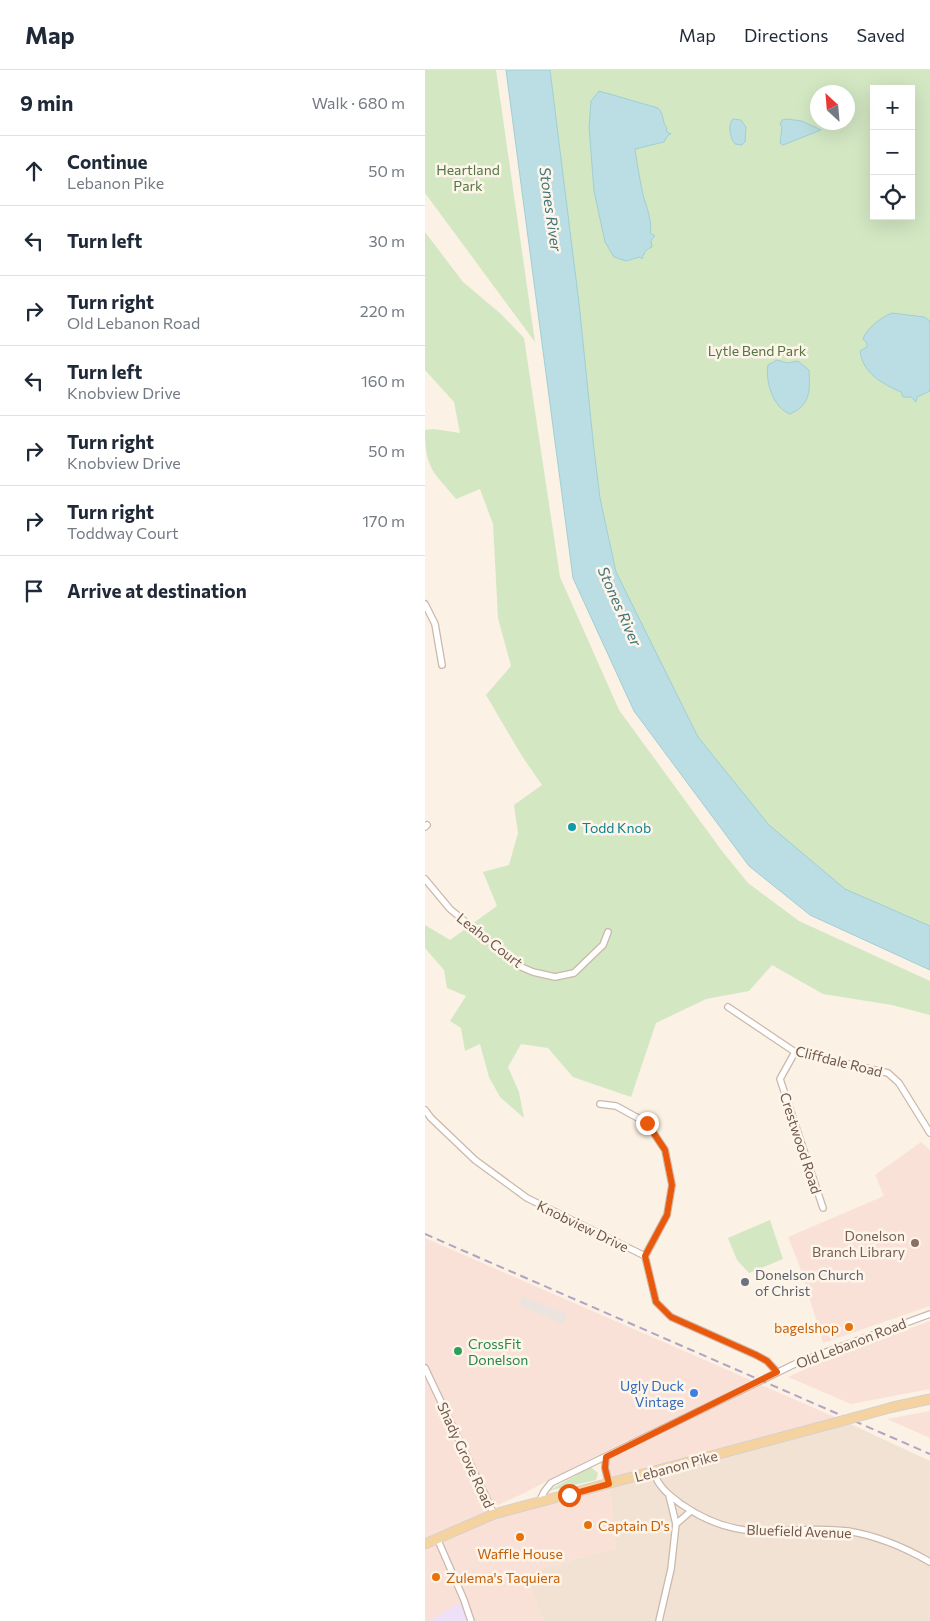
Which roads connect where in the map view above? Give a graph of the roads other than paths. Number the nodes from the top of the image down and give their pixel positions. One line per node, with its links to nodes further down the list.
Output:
1 (425, 604): 2 (street)
2 (442, 666)
3 (425, 879): 4 (street, Leaho Court)
4 (608, 932)
5 (728, 1007): 6 (street, Cliffdale Road)
6 (795, 1052): 11 (street, Cliffdale Road); 12 (street, Crestwood Road)
7 (600, 1104): 13 (street)
8 (425, 1110): 9 (street, Knobview Drive)
9 (431, 1118): 10 (street); 13 (street, Knobview Drive)
10 (425, 1123)
11 (930, 1133)
12 (823, 1208)
13 (645, 1256): 16 (street, Knobview Drive)
14 (930, 1314): 16 (street, Old Lebanon Road)
15 (425, 1368): 24 (street, Shady Grove Road)
16 (777, 1372): 18 (street, Old Lebanon Road)
17 (930, 1399): 19 (main road, Lebanon Pike, bridge)
18 (606, 1457): 20 (street); 22 (street, Old Lebanon Road)
19 (655, 1472): 20 (main road, Lebanon Pike); 21 (street, Bluefield Avenue)
20 (609, 1484): 22 (main road, Lebanon Pike)
21 (669, 1495): 23 (street, Bluefield Avenue); 25 (street)
22 (539, 1503): 24 (main road, Lebanon Pike)
23 (691, 1511): 25 (street); 28 (street, Bluefield Avenue)
24 (494, 1514): 26 (main road, Lebanon Pike)
25 (676, 1524): 30 (street)
26 (437, 1538): 27 (main road, Lebanon Pike); 29 (street)
27 (425, 1544)
28 (930, 1562)
29 (471, 1621)
30 (659, 1621)

